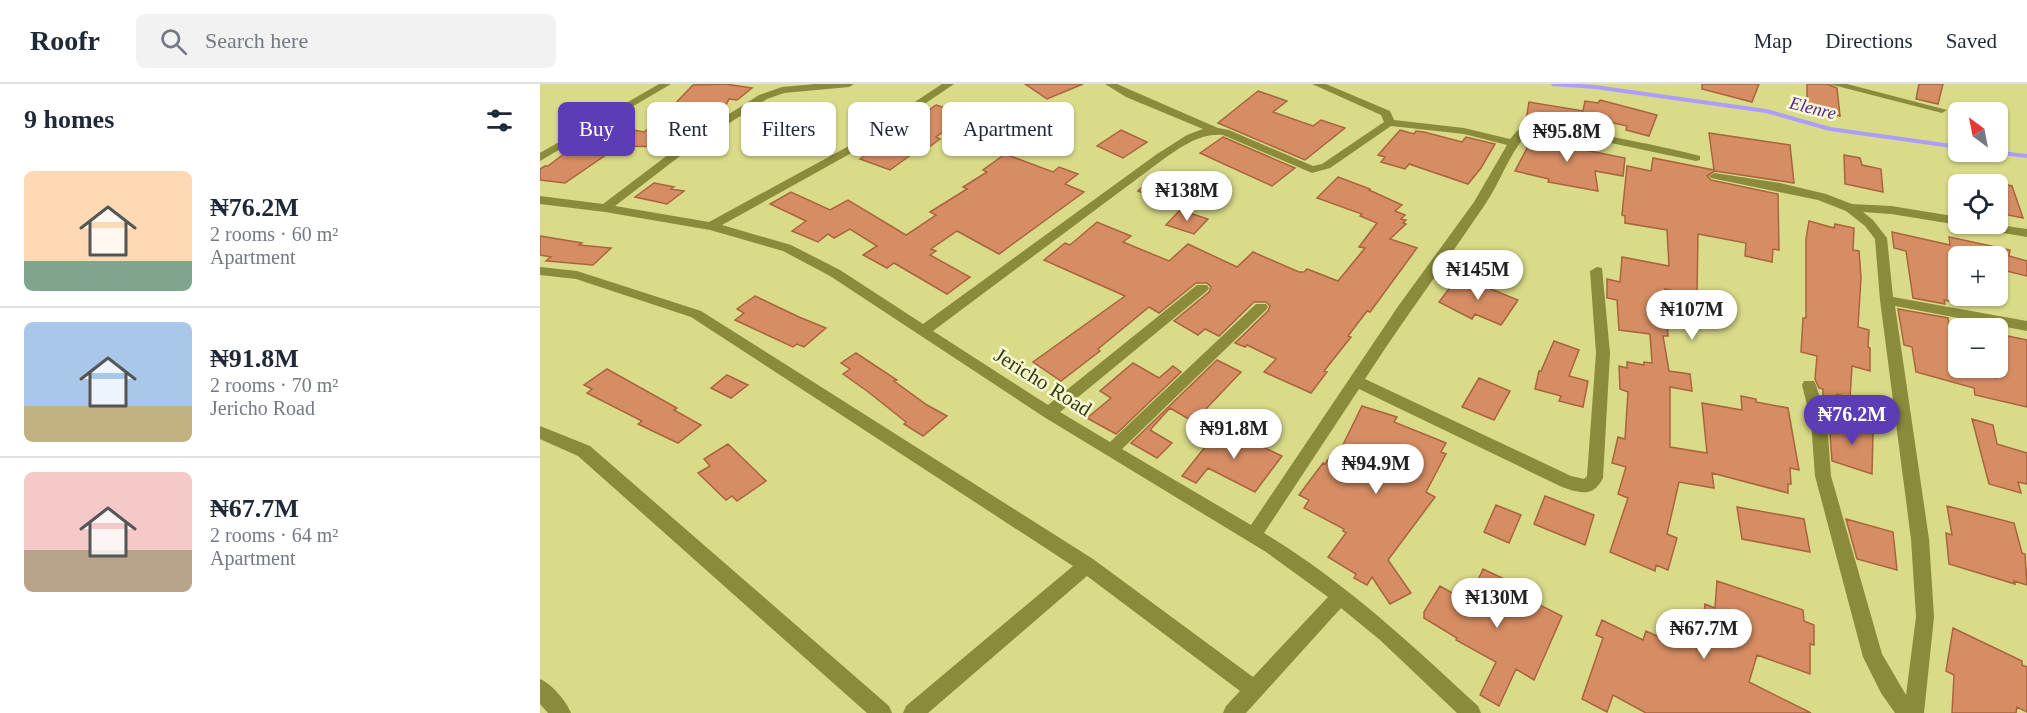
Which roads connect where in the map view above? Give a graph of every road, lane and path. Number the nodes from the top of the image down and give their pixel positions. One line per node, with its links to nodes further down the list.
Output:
1 (666, 84): 11 (street)
2 (849, 84): 15 (street)
3 (949, 84): 18 (street)
4 (1110, 84): 9 (street)
5 (1317, 84): 8 (street)
6 (1834, 84): 7 (street)
7 (1942, 110)
8 (1390, 123): 9 (street); 10 (street)
9 (1215, 130): 27 (street)
10 (1512, 143): 12 (street); 28 (street)
11 (540, 158)
12 (1696, 158)
13 (1715, 176): 16 (street)
14 (540, 200): 15 (street, Jericho Road)
15 (605, 208): 18 (street, Jericho Road)
16 (1850, 208): 17 (street); 24 (street)
17 (1948, 219)
18 (711, 226): 27 (street, Jericho Road)
19 (2008, 230): 20 (street)
20 (2027, 233)
21 (540, 271): 34 (street)
22 (1597, 271): 28 (street)
23 (1202, 288): 30 (street)
24 (1887, 300): 26 (street); 44 (street)
25 (1261, 307): 32 (street)
26 (2027, 326)
27 (923, 331): 30 (street, Jericho Road)
28 (1356, 381): 33 (street)
29 (1809, 385): 43 (street)
30 (1049, 413): 32 (street, Jericho Road)
31 (540, 432): 39 (street)
32 (1112, 449): 33 (street, Jericho Road)
33 (1254, 535): 35 (street, Jericho Road)
34 (1087, 565): 37 (street); 40 (street)
35 (1340, 597): 37 (street); 42 (street, Jericho Road)
36 (540, 688): 38 (street)
37 (1254, 690): 41 (street)
38 (561, 713)
39 (882, 713)
40 (913, 713)
41 (1233, 713)
42 (1471, 713)
43 (1907, 713)
44 (1914, 713)

